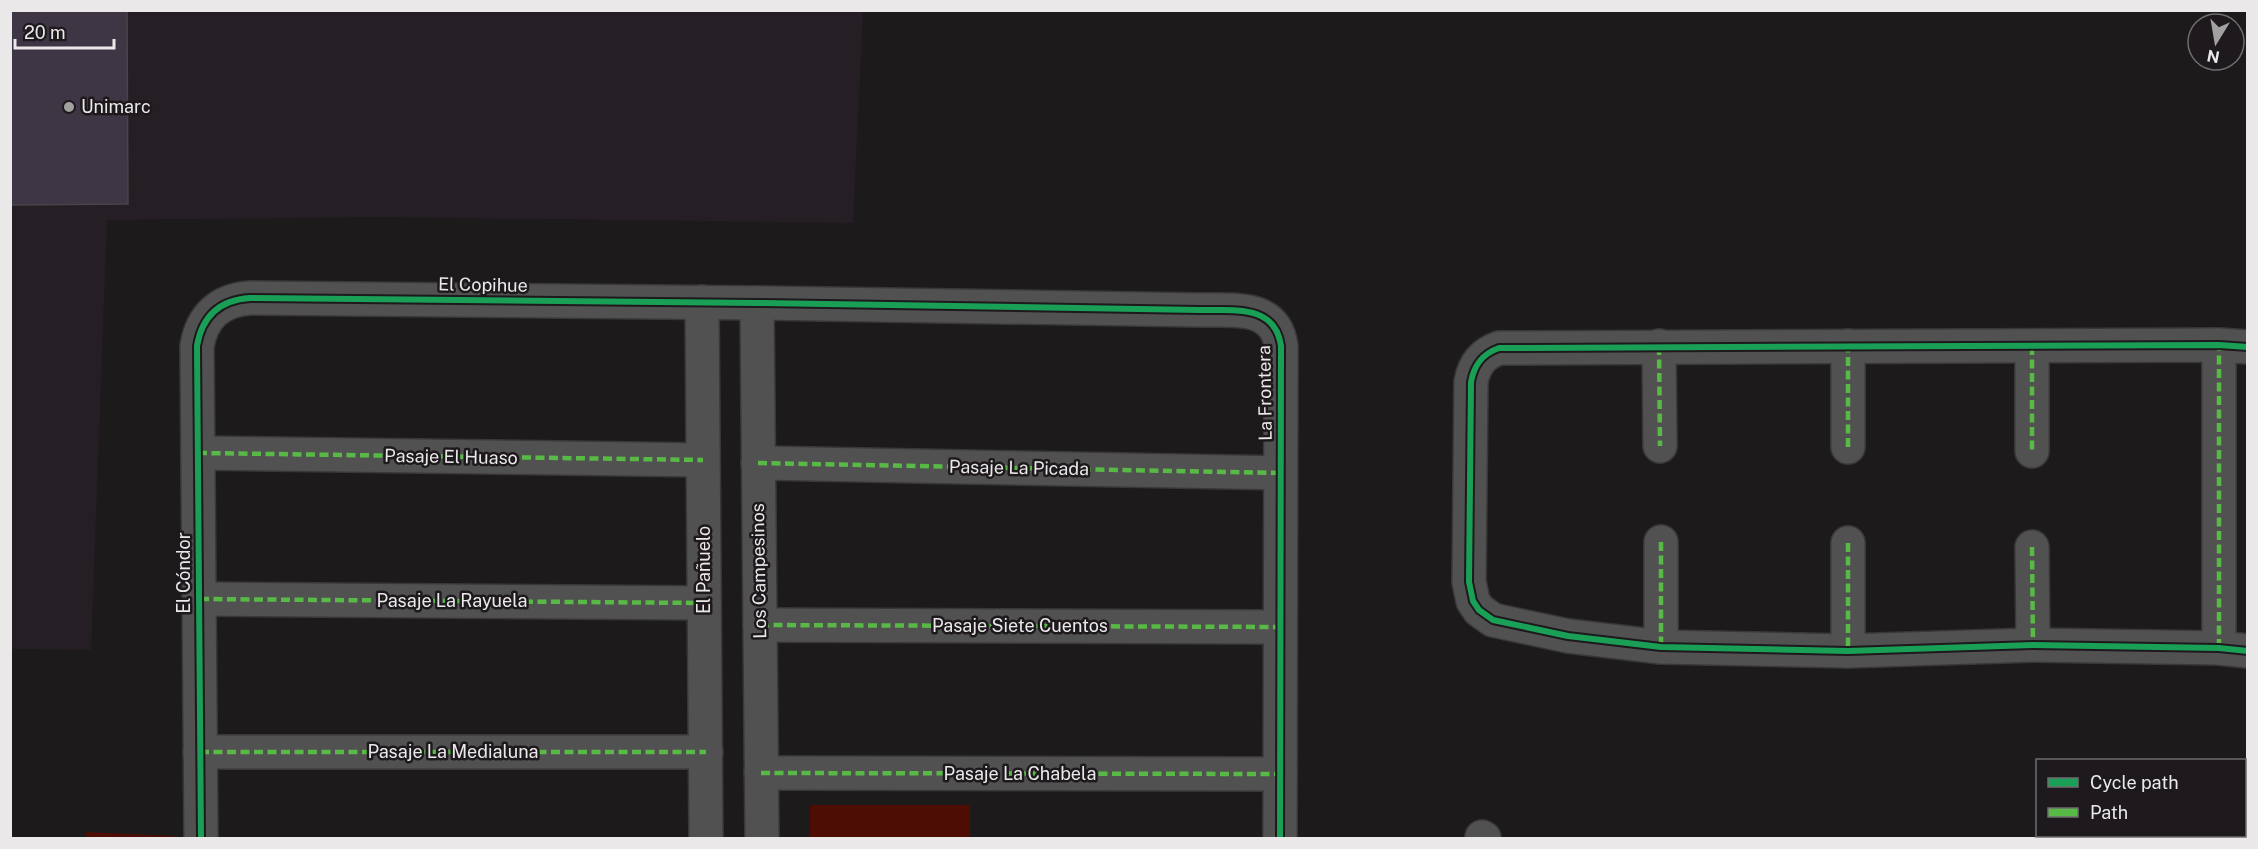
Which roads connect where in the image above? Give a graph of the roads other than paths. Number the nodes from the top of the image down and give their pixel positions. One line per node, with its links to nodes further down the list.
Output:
1 (702, 302): 2 (street, El Copihue); 3 (street, El Copihue); 12 (street, El Pañuelo)
2 (757, 303): 13 (street, Los Campesinos); 14 (street, La Frontera)
3 (213, 311): 11 (street, El Cóndor)
4 (1659, 346): 5 (street); 8 (street); 23 (street)
5 (1848, 346): 6 (street); 9 (street)
6 (2032, 346): 7 (street); 10 (street)
7 (2233, 346): 24 (street)
8 (1660, 446)
9 (1848, 447)
10 (2032, 451)
11 (198, 453): 12 (street, Pasaje El Huaso); 18 (street, El Cóndor)
12 (703, 460): 19 (street, El Pañuelo)
13 (758, 462): 14 (street, Pasaje La Picada); 20 (street, Los Campesinos)
14 (1280, 473): 21 (street, La Frontera)
15 (1661, 542): 23 (street)
16 (1848, 543): 25 (street)
17 (2032, 547): 22 (street)
18 (200, 599): 19 (street, Pasaje La Rayuela); 26 (street, El Cóndor)
19 (704, 603): 27 (street, El Pañuelo)
20 (760, 625): 21 (street, Pasaje Siete Cuentos); 28 (street, Los Campesinos)
21 (1280, 627): 29 (street, La Frontera)
22 (2032, 645): 24 (street); 25 (street)
23 (1661, 647): 25 (street)
24 (2233, 649)
25 (1848, 651)
26 (200, 752): 27 (street, Pasaje La Medialuna); 30 (street, El Cóndor)
27 (706, 752): 31 (street, El Pañuelo)
28 (761, 773): 29 (street, Pasaje La Chabela); 32 (street, Los Campesinos)
29 (1280, 774): 33 (street, La Frontera)
30 (201, 838)
31 (706, 838)
32 (762, 838)
33 (1280, 838)

